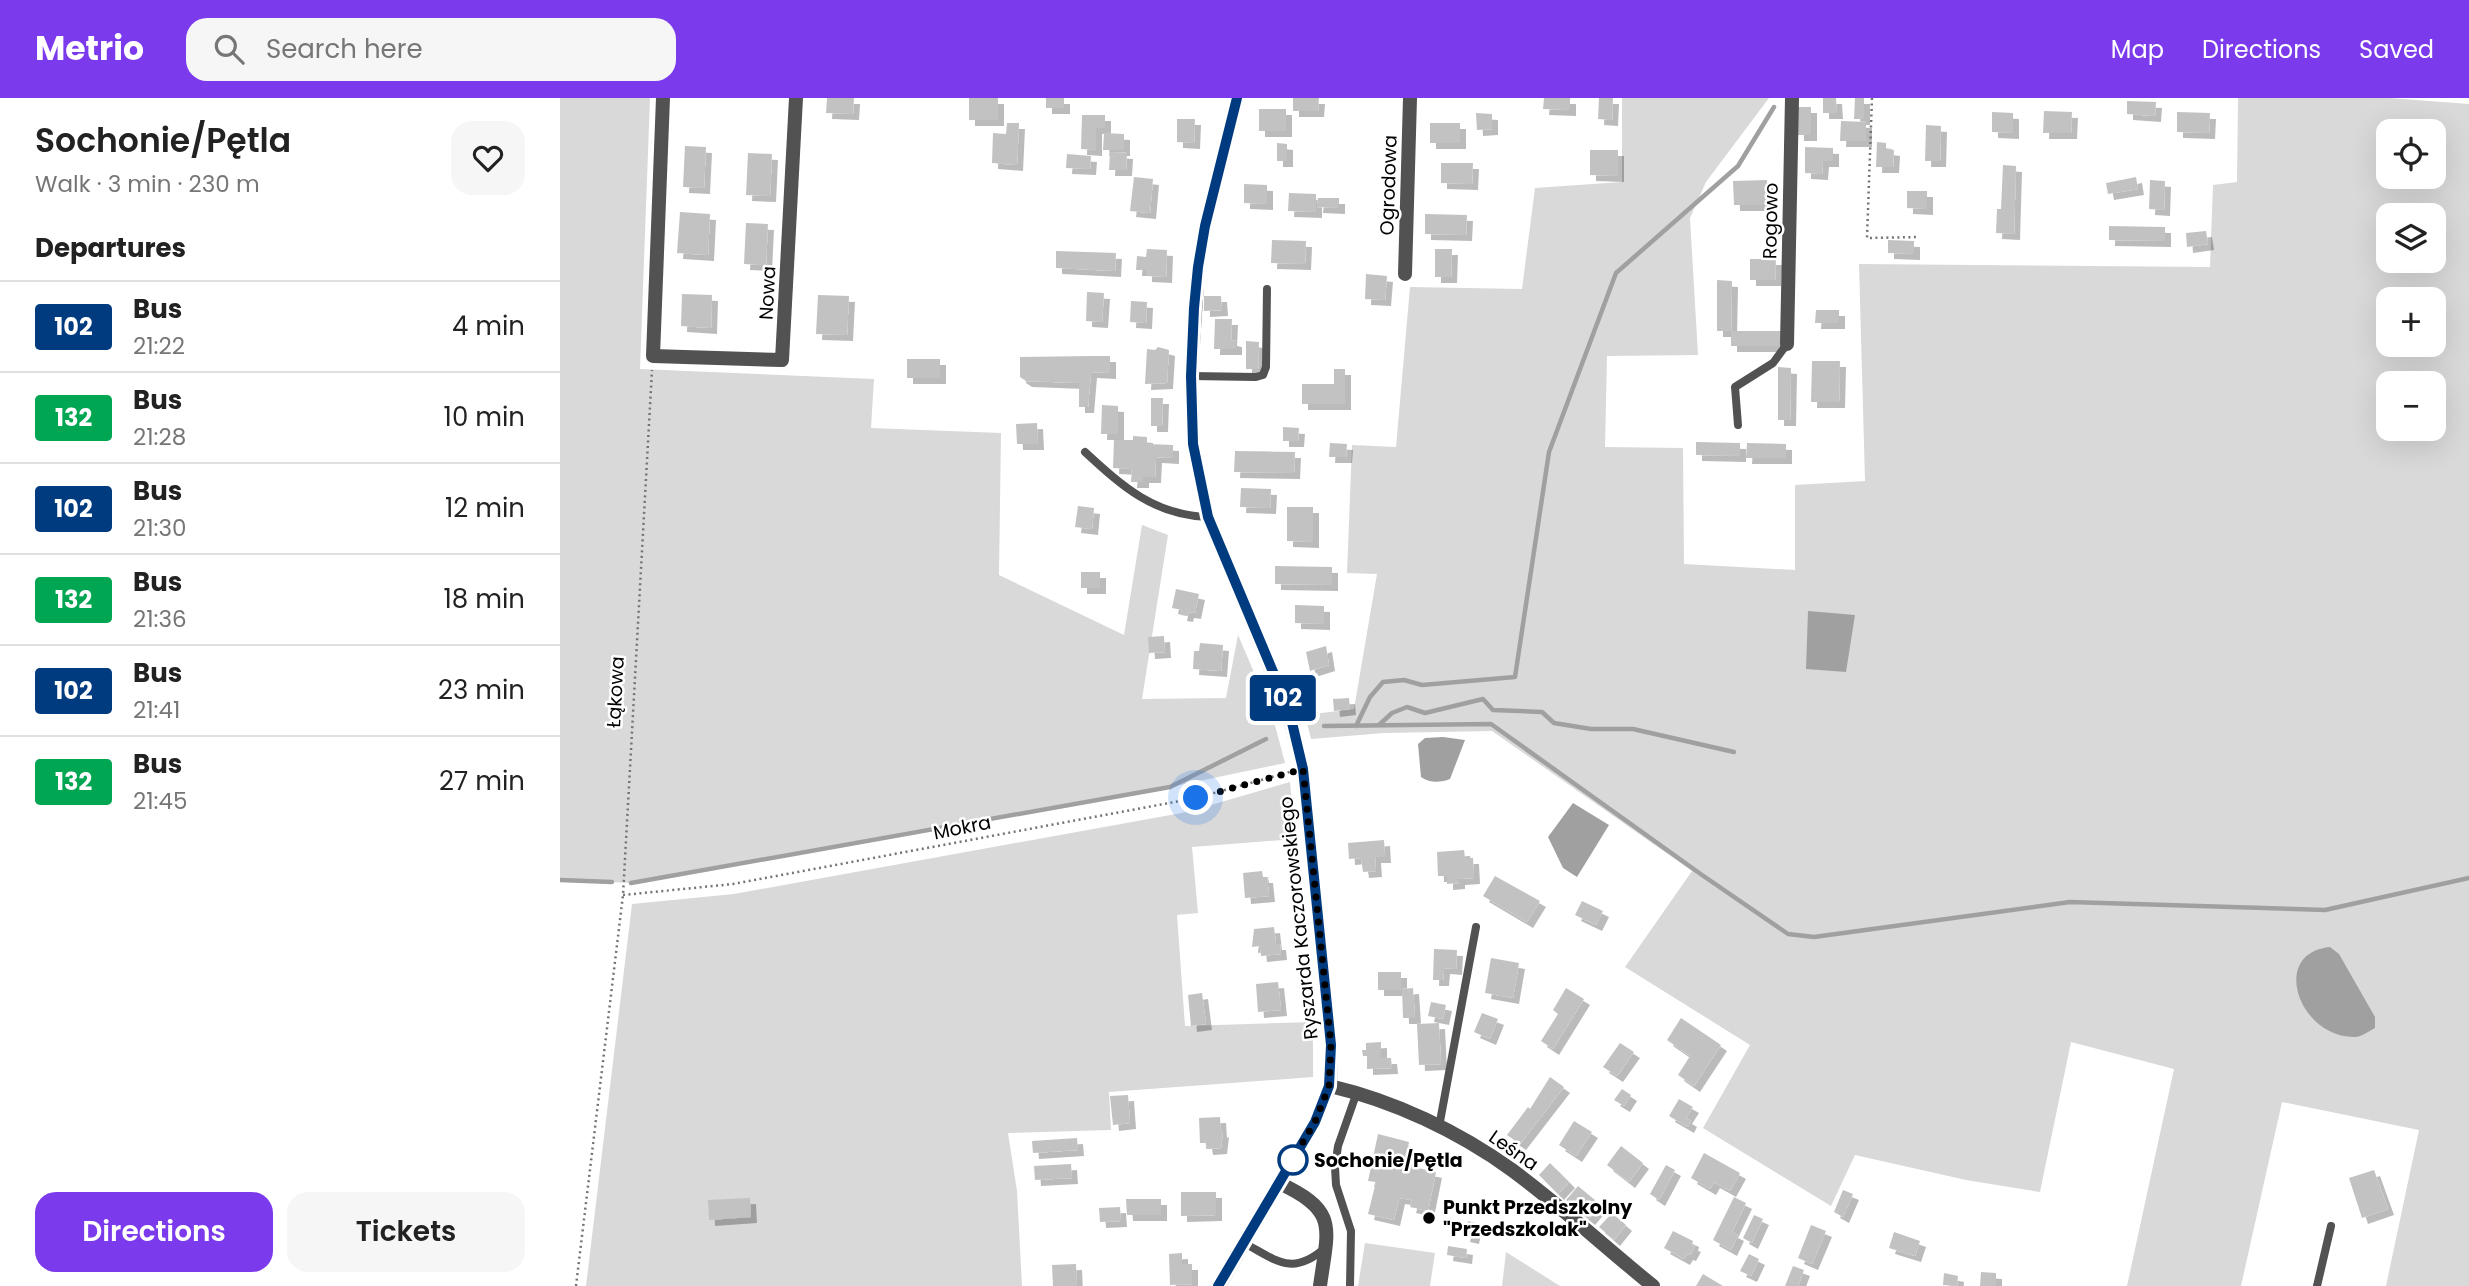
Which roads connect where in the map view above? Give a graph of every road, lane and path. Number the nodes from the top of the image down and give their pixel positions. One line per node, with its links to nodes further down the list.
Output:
1 (663, 98): 11 (street)
2 (796, 98): 11 (street, Nowa)
3 (1237, 98): 12 (street, Ryszarda Kaczorowskiego)
4 (1410, 98): 8 (street, Ogrodowa)
5 (1792, 98): 10 (street, Rogowo)
6 (1872, 98): 7 (path)
7 (1919, 237)
8 (1405, 274)
9 (1267, 289): 12 (lane)
10 (1787, 344): 13 (lane)
11 (653, 356): 17 (path, Łąkowa)
12 (1191, 376): 15 (street, Ryszarda Kaczorowskiego)
13 (1738, 425)
14 (1085, 452): 15 (lane)
15 (1208, 517): 16 (street, Ryszarda Kaczorowskiego)
16 (1303, 769): 17 (path, Mokra); 19 (street, Ryszarda Kaczorowskiego)
17 (623, 895): 26 (path, Łąkowa)
18 (1476, 927): 21 (lane)
19 (1329, 1086): 20 (street, Leśna); 22 (street, Ryszarda Kaczorowskiego)
20 (1357, 1092): 21 (street, Leśna); 29 (lane)
21 (1439, 1126): 30 (street, Leśna)
22 (1279, 1182): 24 (street); 25 (street)
23 (2331, 1226): 31 (lane)
24 (1244, 1243): 25 (lane); 27 (street)
25 (1326, 1247): 28 (street)
26 (576, 1286)
27 (1219, 1286)
28 (1321, 1286)
29 (1350, 1286)
30 (1653, 1286)
31 (2317, 1286)

